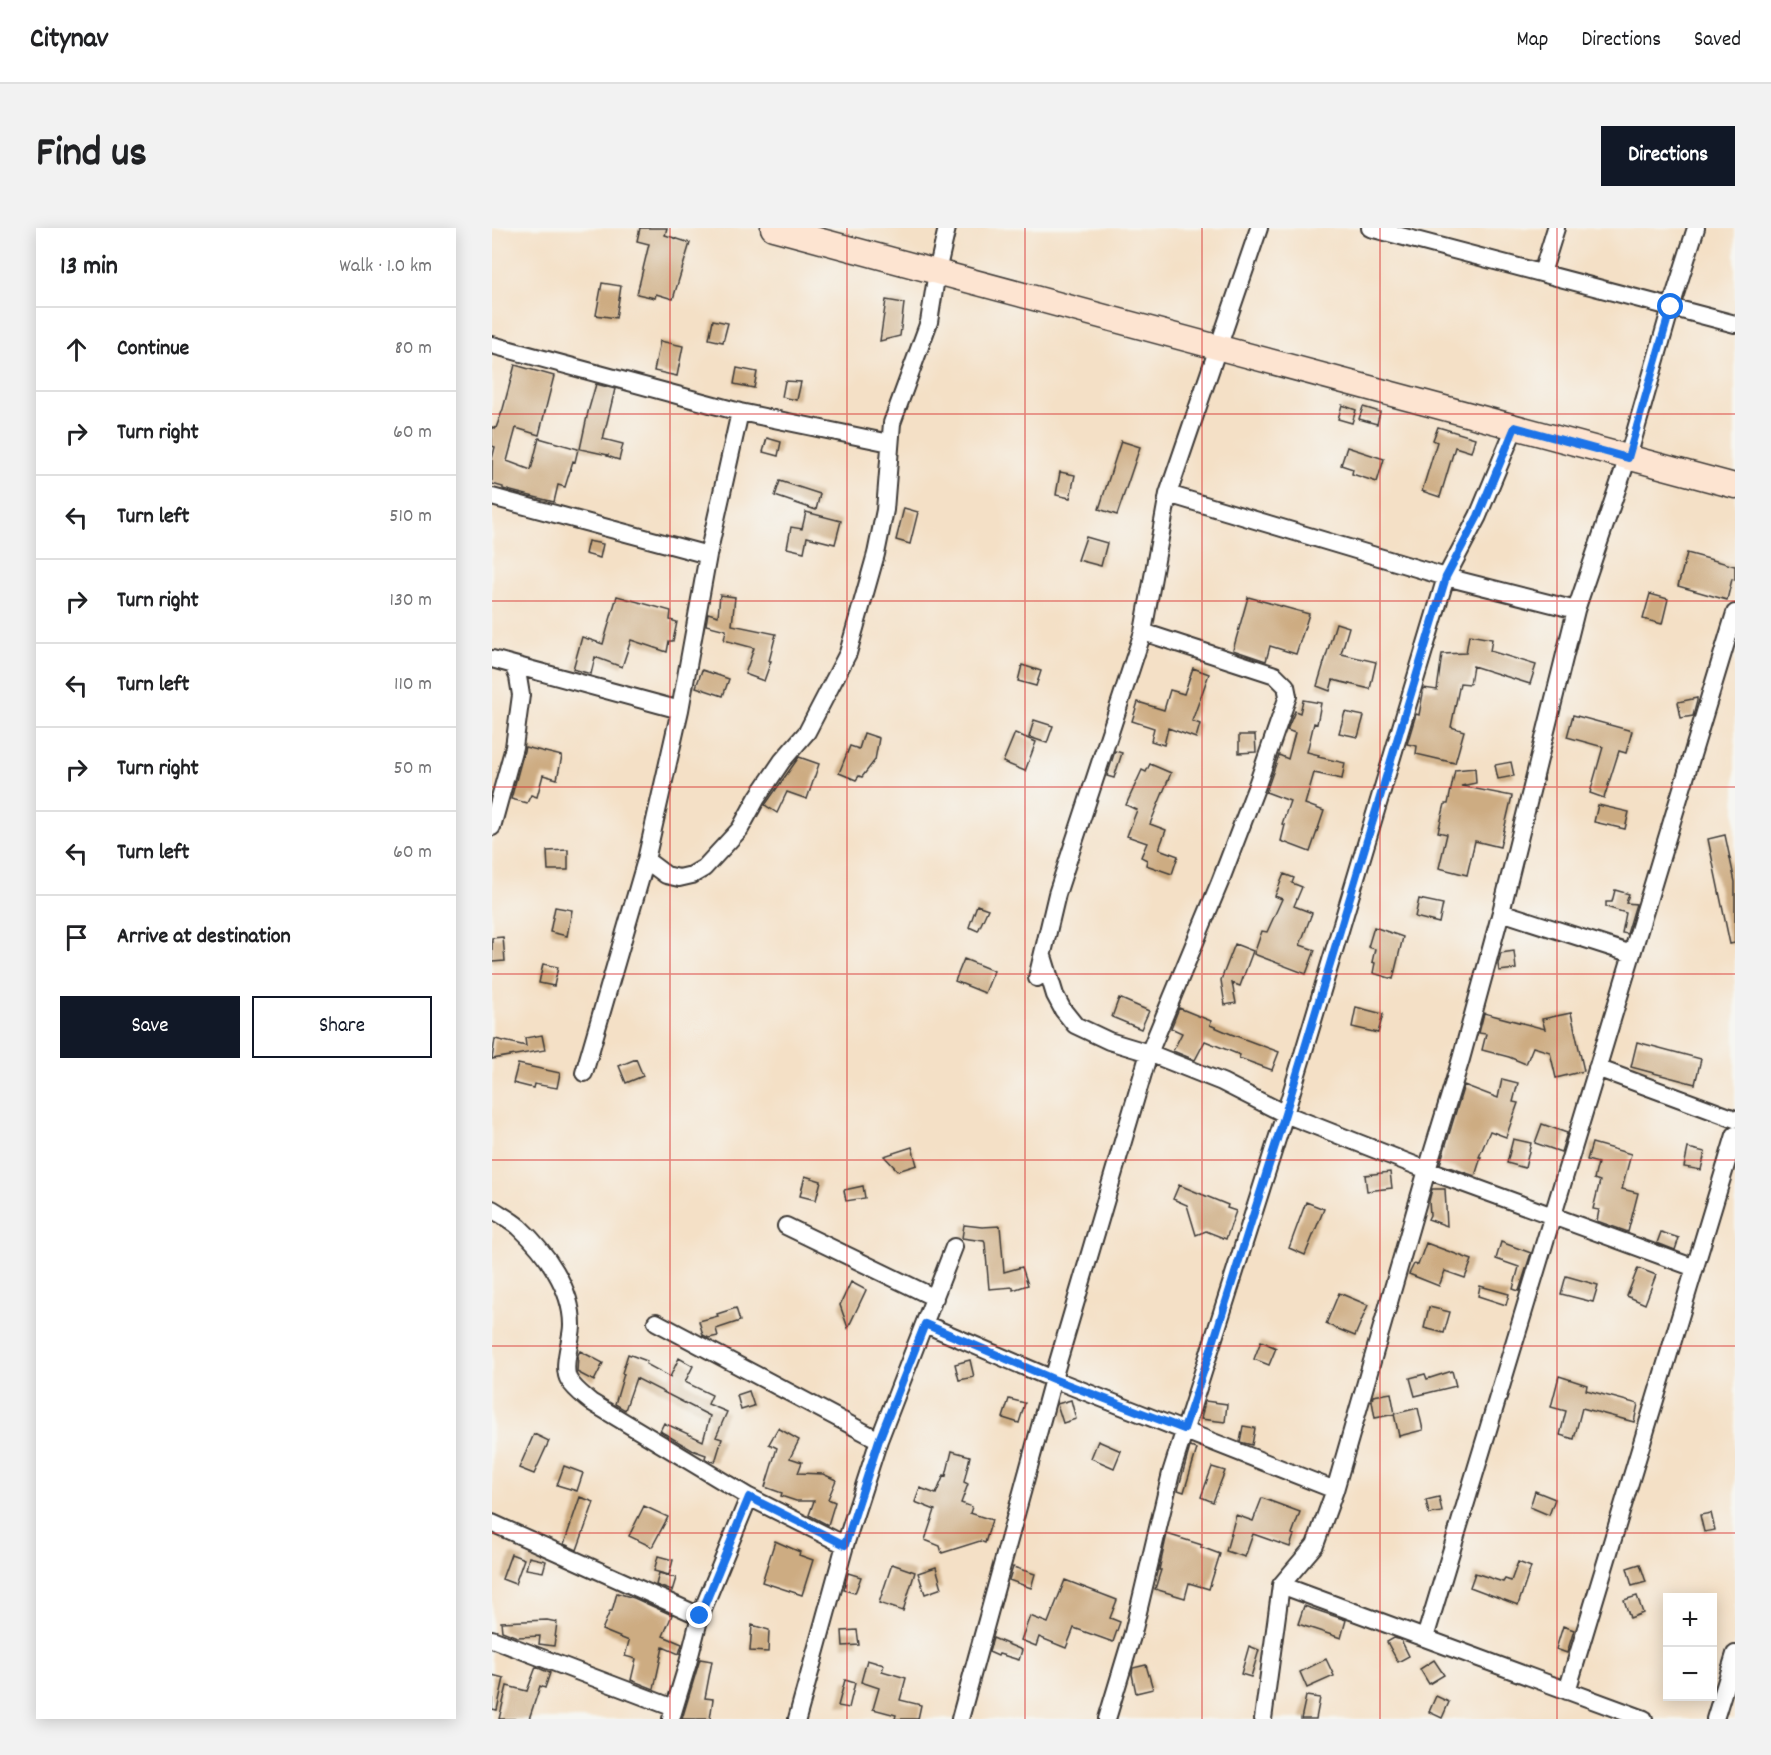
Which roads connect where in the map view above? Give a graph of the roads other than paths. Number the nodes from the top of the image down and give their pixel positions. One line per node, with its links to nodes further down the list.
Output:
1 (947, 228): 7 (street)
2 (1259, 228): 12 (street)
3 (1370, 228): 8 (street)
4 (1556, 228): 8 (street)
5 (1696, 228): 9 (street)
6 (784, 229): 7 (street)
7 (937, 272): 12 (street); 15 (street)
8 (1542, 273): 9 (street)
9 (1671, 307): 10 (street); 16 (street)
10 (1735, 324)
11 (492, 345): 13 (street)
12 (1218, 347): 14 (street); 18 (street)
13 (740, 412): 15 (street); 20 (street)
14 (1515, 427): 16 (street); 21 (street)
15 (890, 443): 29 (street)
16 (1628, 458): 17 (street); 22 (street)
17 (1735, 486)
18 (1168, 494): 21 (street); 24 (street)
19 (492, 497): 20 (street)
20 (708, 555): 27 (street)
21 (1446, 577): 22 (street); 37 (street)
22 (1576, 610): 30 (street)
23 (1734, 623): 31 (street)
24 (1143, 632): 32 (street); 34 (street)
25 (492, 659): 26 (street)
26 (513, 665): 27 (street); 28 (street)
27 (680, 710): 29 (street)
28 (492, 827)
29 (646, 860): 36 (street)
30 (1501, 912): 31 (street); 40 (street)
31 (1632, 954): 35 (street)
32 (1043, 955): 33 (street); 34 (street)
33 (1037, 978)
34 (1149, 1053): 37 (street); 49 (street)
35 (1597, 1068): 38 (street); 42 (street)
36 (584, 1073)
37 (1285, 1114): 40 (street); 50 (street)
38 (1735, 1119)
39 (1735, 1135): 45 (street)
40 (1427, 1170): 42 (street); 52 (street)
41 (492, 1209): 53 (street)
42 (1552, 1217): 45 (street); 58 (street)
43 (786, 1226): 46 (street)
44 (954, 1247): 46 (street)
45 (1695, 1268): 61 (street)
46 (935, 1298): 48 (street)
47 (656, 1322): 51 (street)
48 (925, 1324): 49 (street); 51 (street)
49 (1053, 1379): 50 (street); 64 (street)
50 (1184, 1429): 52 (street); 65 (street)
51 (879, 1440): 55 (street)
52 (1335, 1490): 56 (street)
53 (749, 1497): 55 (street); 57 (street)
54 (492, 1523): 57 (street)
55 (845, 1545): 63 (street)
56 (1281, 1586): 58 (street); 66 (street)
57 (700, 1616): 62 (street)
58 (1425, 1638): 61 (street)
59 (492, 1639): 62 (street)
60 (1735, 1654): 68 (street)
61 (1567, 1691): 67 (street)
62 (672, 1714)
63 (804, 1717)
64 (960, 1719)
65 (1107, 1719)
66 (1263, 1719)
67 (1644, 1719)
68 (1715, 1719)

